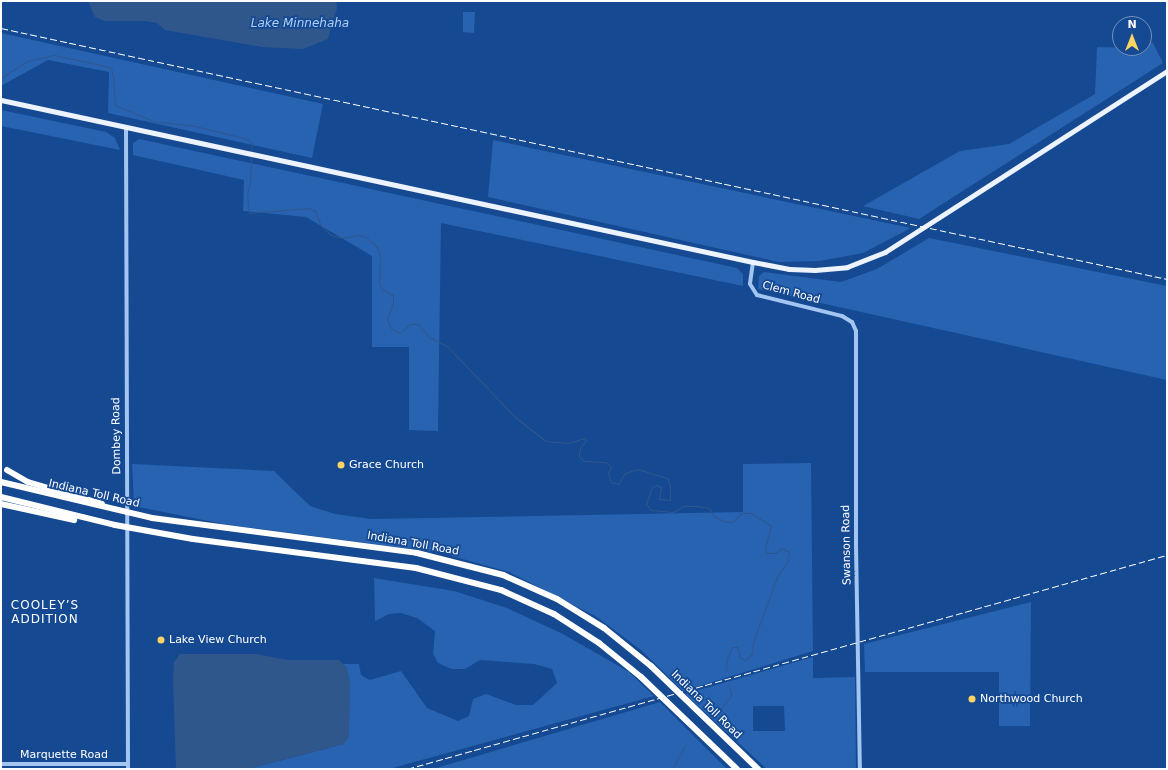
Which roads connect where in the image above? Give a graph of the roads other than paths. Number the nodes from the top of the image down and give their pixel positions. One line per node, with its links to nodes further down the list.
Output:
1 (1167, 71): 4 (main road)
2 (1, 100): 3 (main road)
3 (126, 127): 4 (main road); 13 (street, Dombey Road)
4 (753, 262): 5 (street, Clem Road)
5 (852, 322): 16 (street, Swanson Road)
6 (7, 470): 10 (highway)
7 (1, 482): 10 (highway, Indiana Toll Road)
8 (1, 496): 11 (highway, Indiana Toll Road)
9 (1, 504): 11 (highway)
10 (152, 518): 15 (highway, Indiana Toll Road)
11 (115, 525): 14 (highway, Indiana Toll Road)
12 (1, 764): 13 (street, Marquette Road)
13 (128, 766)
14 (737, 769)
15 (758, 769)
16 (860, 769)

